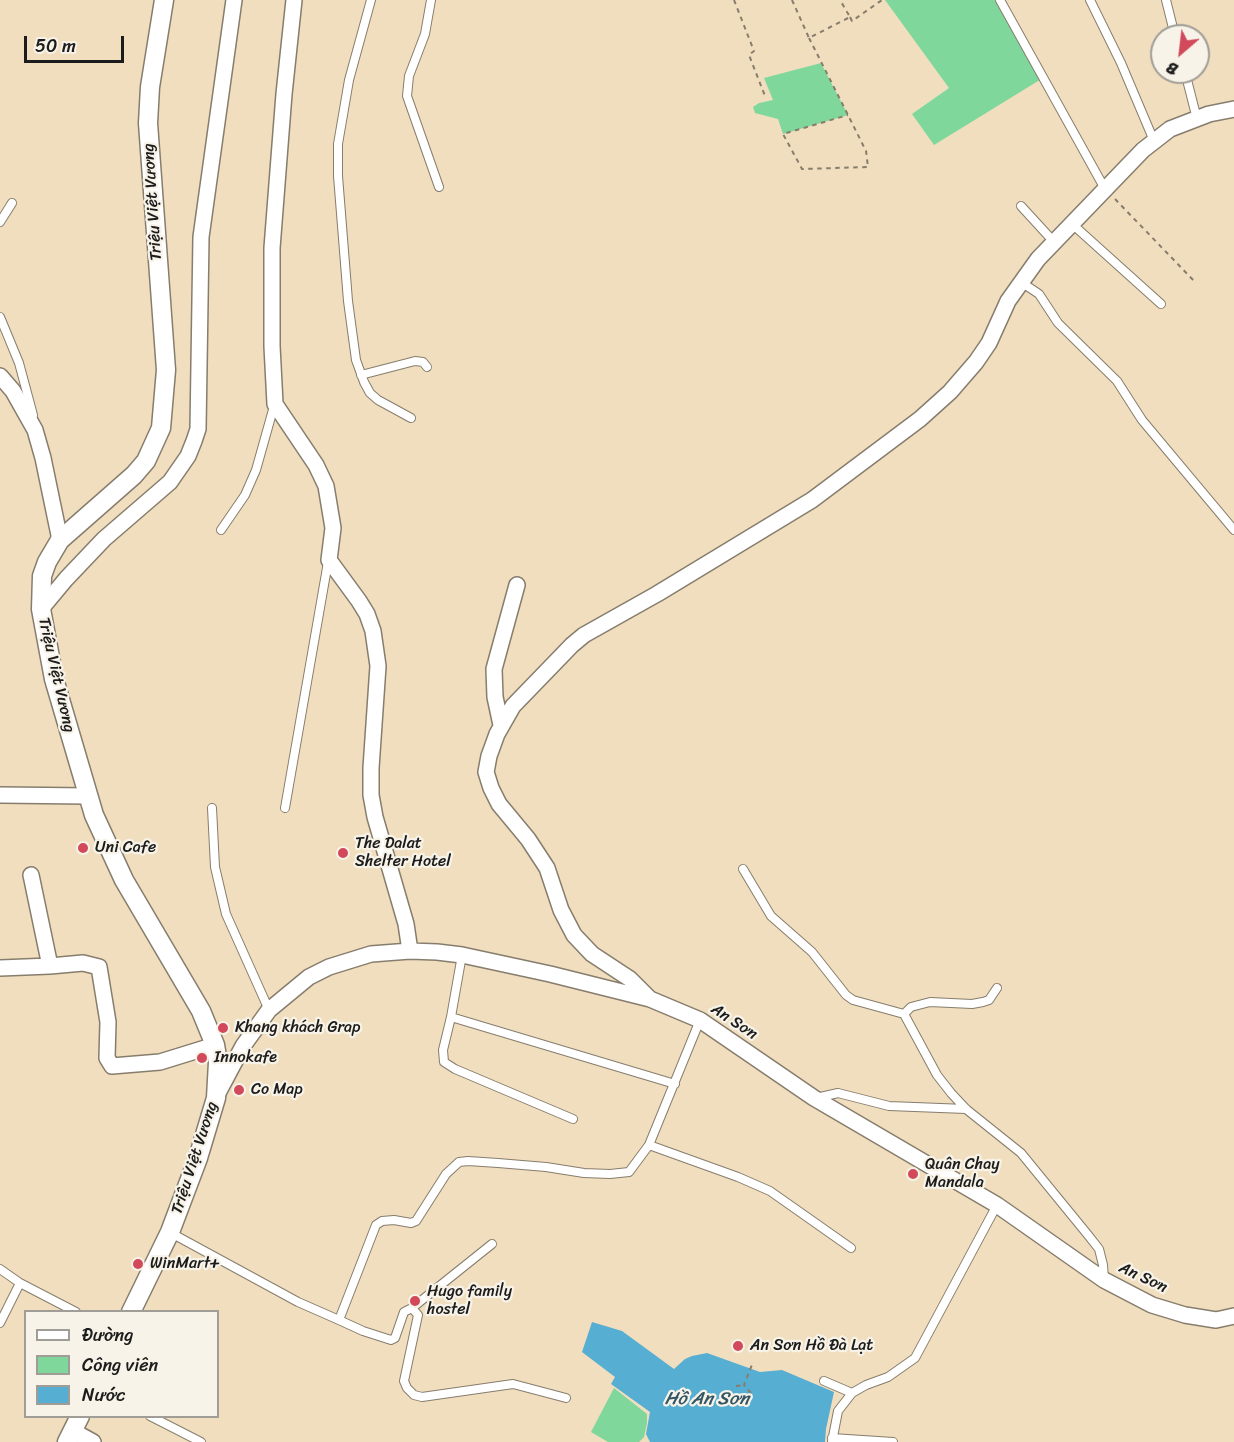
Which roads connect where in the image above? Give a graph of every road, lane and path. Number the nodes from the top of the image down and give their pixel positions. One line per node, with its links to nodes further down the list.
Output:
1 (164, 0): 41 (street, Triệu Việt Vương)
2 (234, 0): 44 (street)
3 (294, 0): 36 (street)
4 (371, 0): 34 (lane)
5 (431, 0): 22 (lane)
6 (734, 0): 17 (path)
7 (792, 0): 15 (path)
8 (840, 0): 13 (path)
9 (882, 0): 13 (path)
10 (999, 0): 23 (lane)
11 (1090, 0): 21 (lane)
12 (1166, 0): 14 (lane)
13 (850, 17): 15 (path)
14 (1172, 24)
15 (809, 38): 19 (path)
16 (1188, 84): 20 (lane)
17 (765, 96)
18 (1234, 109): 20 (street)
19 (848, 115): 19 (path)
20 (1197, 119): 21 (street)
21 (1154, 141): 23 (street)
22 (440, 187)
23 (1105, 189): 27 (street); 30 (path)
24 (12, 203): 26 (lane)
25 (1021, 206): 28 (lane)
26 (0, 222)
27 (1071, 223): 28 (street); 31 (lane)
28 (1054, 242): 29 (street)
29 (1021, 282): 40 (lane); 45 (street)
30 (1197, 283)
31 (1161, 304)
32 (0, 317): 38 (lane)
33 (427, 367): 34 (lane)
34 (361, 375): 37 (lane)
35 (0, 376): 38 (street)
36 (275, 404): 39 (lane); 42 (street)
37 (411, 418)
38 (35, 430): 41 (street)
39 (221, 530)
40 (1234, 530)
41 (60, 540): 44 (street, Triệu Việt Vương)
42 (329, 560): 49 (lane); 52 (street)
43 (517, 585): 45 (street)
44 (41, 609): 47 (street, Triệu Việt Vương)
45 (501, 725): 57 (street)
46 (0, 795): 47 (street)
47 (88, 796): 62 (street, Triệu Việt Vương)
48 (212, 808): 58 (lane)
49 (285, 808)
50 (743, 869): 59 (lane)
51 (31, 875): 54 (street)
52 (410, 951): 53 (street, An Sơn); 58 (street, An Sơn)
53 (462, 955): 57 (street, An Sơn); 60 (lane)
54 (50, 966): 55 (street); 62 (street)
55 (0, 968)
56 (997, 988): 59 (lane)
57 (650, 999): 61 (street, An Sơn)
58 (269, 1010): 64 (street, An Sơn)
59 (904, 1014): 66 (lane)
60 (451, 1017): 63 (lane); 67 (lane)
61 (700, 1020): 63 (lane); 65 (street, An Sơn)
62 (215, 1045): 64 (street, Triệu Việt Vương)
63 (675, 1083): 68 (lane)
64 (216, 1098): 70 (street, Triệu Việt Vương)
65 (814, 1098): 66 (lane); 69 (street, An Sơn)
66 (966, 1109): 74 (lane)
67 (573, 1119)
68 (649, 1145): 72 (lane); 80 (lane)
69 (997, 1205): 74 (street, An Sơn); 87 (lane)
70 (170, 1232): 78 (street, Triệu Việt Vương); 80 (lane)
71 (492, 1244): 76 (lane)
72 (851, 1248)
73 (0, 1269): 75 (lane)
74 (1104, 1280): 79 (street, An Sơn)
75 (21, 1283): 77 (lane); 81 (lane)
76 (412, 1308): 80 (lane); 88 (lane)
77 (74, 1310)
78 (131, 1310)
79 (1234, 1316)
80 (339, 1320)
81 (0, 1323)
82 (753, 1362): 84 (path)
83 (824, 1381): 87 (lane)
84 (744, 1384): 85 (path); 86 (path)
85 (736, 1386)
86 (751, 1393)
87 (852, 1393): 91 (lane)
88 (566, 1398)
89 (154, 1418): 93 (lane)
90 (74, 1430): 92 (street)
91 (832, 1440): 94 (lane)
92 (93, 1442)
93 (201, 1442)
94 (893, 1442)

